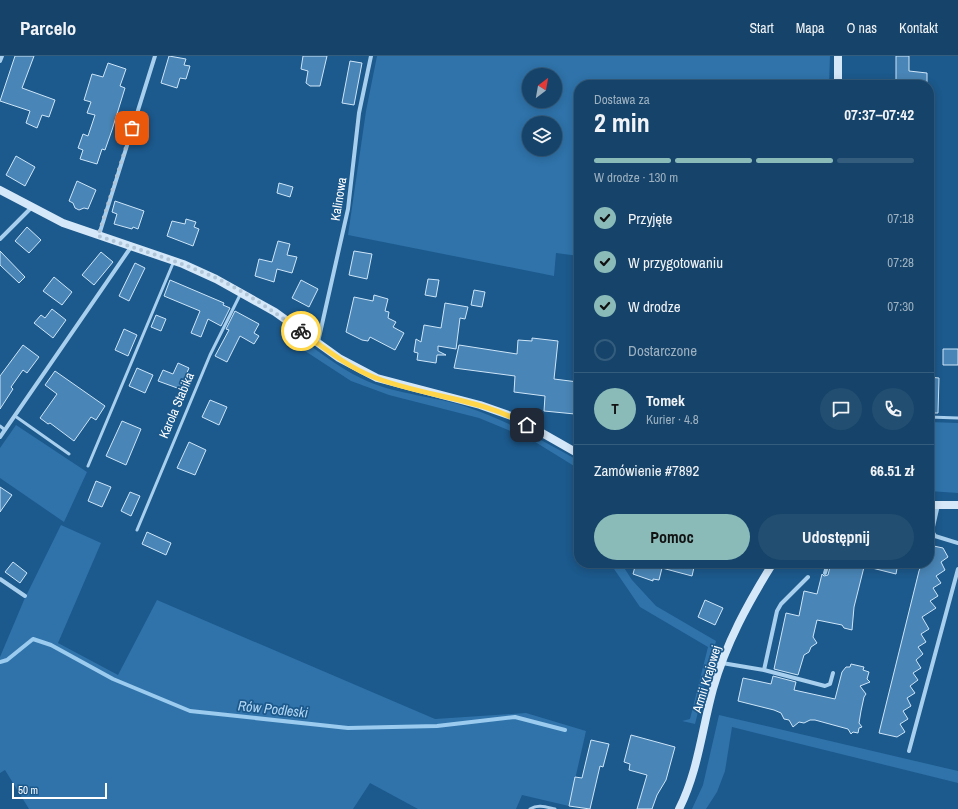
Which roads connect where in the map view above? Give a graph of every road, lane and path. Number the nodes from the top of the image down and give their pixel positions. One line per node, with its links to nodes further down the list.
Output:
1 (2, 56): 5 (street)
2 (155, 56): 9 (street)
3 (371, 56): 14 (street, Kalinowa)
4 (838, 56): 6 (street)
5 (0, 61)
6 (838, 80)
7 (0, 190): 8 (street)
8 (31, 208): 9 (street); 10 (street)
9 (98, 236): 11 (street)
10 (0, 239)
11 (131, 247): 12 (street); 15 (street)
12 (174, 261): 13 (street); 23 (lane)
13 (242, 292): 14 (street); 28 (lane, Karola Stabika)
14 (318, 343): 21 (street)
15 (15, 416): 19 (street); 22 (lane)
16 (934, 417): 17 (lane)
17 (958, 418)
18 (0, 426): 19 (lane)
19 (5, 430): 20 (street)
20 (0, 438)
21 (574, 451)
22 (69, 454)
23 (88, 466)
24 (934, 504): 25 (street)
25 (938, 504): 26 (street); 27 (street)
26 (958, 505)
27 (934, 521)
28 (137, 530)
29 (934, 534): 30 (street)
30 (958, 543)
31 (770, 568): 38 (street, Armii Krajowej)
32 (826, 568): 34 (street)
33 (958, 569): 41 (street)
34 (825, 573)
35 (808, 576): 39 (street)
36 (0, 579): 37 (street)
37 (25, 596)
38 (721, 663): 39 (street); 44 (street, Armii Krajowej)
39 (764, 670): 40 (street)
40 (833, 673)
41 (909, 751)
42 (530, 809): 43 (lane)
43 (555, 809)
44 (679, 809)

